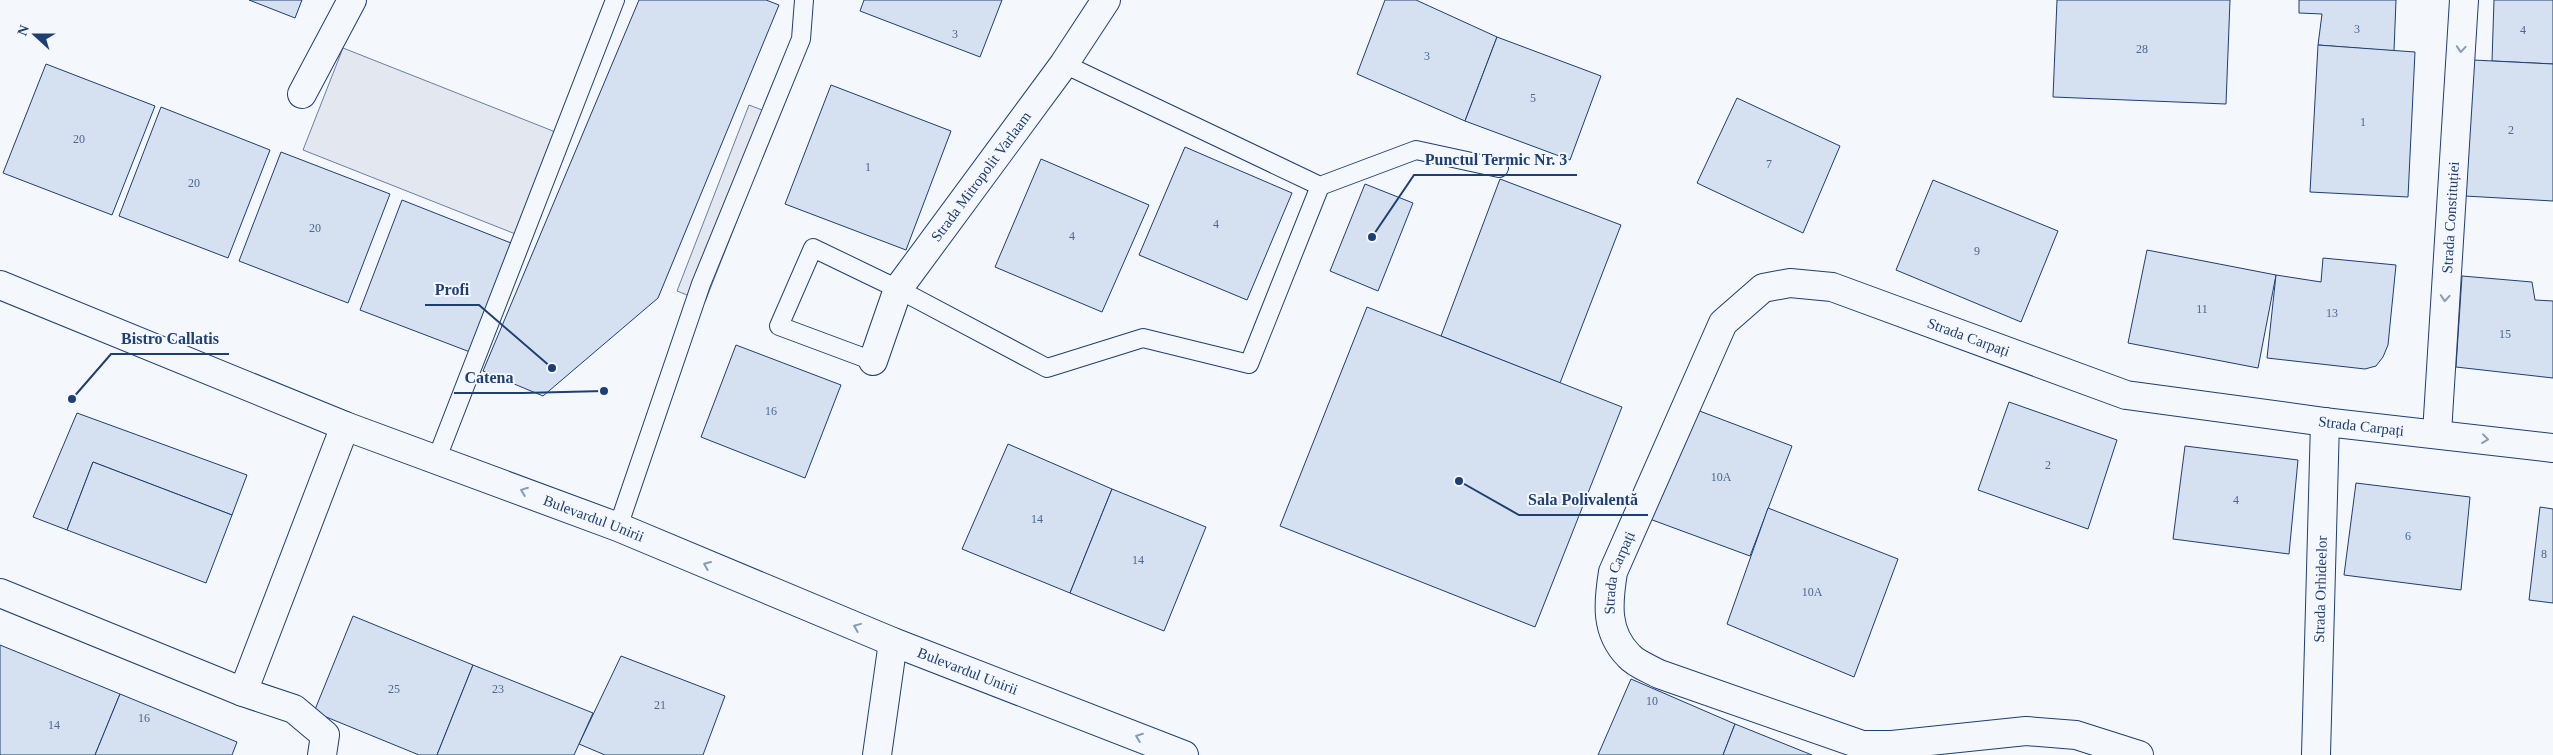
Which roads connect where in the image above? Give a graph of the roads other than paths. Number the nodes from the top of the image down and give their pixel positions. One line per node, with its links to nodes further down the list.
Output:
1 (352, 0): 7 (street)
2 (616, 0): 17 (lane)
3 (804, 0): 18 (lane)
4 (1106, 0): 6 (street, Strada Mitropolit Varlaam)
5 (2464, 0): 15 (street, Strada Constituției, one-way to 15)
6 (1064, 64): 9 (lane); 11 (street, Strada Mitropolit Varlaam)
7 (302, 94)
8 (1499, 168): 9 (lane)
9 (1320, 186): 11 (lane)
10 (0, 285): 14 (street, Bulevardul Unirii)
11 (898, 289): 12 (street, Strada Mitropolit Varlaam); 12 (lane)
12 (873, 361)
13 (2325, 422): 15 (street, Strada Carpați); 25 (street, Strada Carpați); 26 (street, Strada Orhideelor)
14 (345, 426): 17 (street, Bulevardul Unirii); 21 (street)
15 (2437, 433): 16 (street, Strada Carpați, one-way to 16)
16 (2553, 448)
17 (437, 458): 18 (street, Bulevardul Unirii, one-way to 17)
18 (618, 527): 20 (street, Bulevardul Unirii, one-way to 18)
19 (0, 593): 21 (street)
20 (893, 642): 23 (street); 24 (street, Bulevardul Unirii, one-way to 20)
21 (243, 692): 22 (street)
22 (322, 755)
23 (877, 755)
24 (1184, 755)
25 (2138, 755)
26 (2316, 755)

